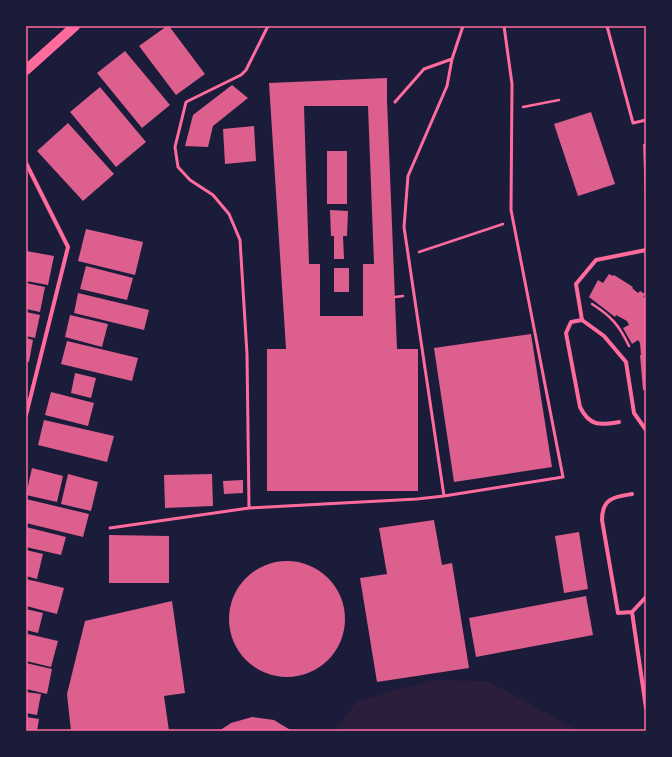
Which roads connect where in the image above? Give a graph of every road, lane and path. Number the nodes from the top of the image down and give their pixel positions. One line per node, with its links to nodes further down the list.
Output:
1 (75, 26): 7 (main road)
2 (268, 26): 18 (lane)
3 (463, 26): 6 (lane)
4 (504, 26): 17 (lane)
5 (607, 26): 9 (lane)
6 (452, 59): 8 (lane); 17 (lane)
7 (26, 70)
8 (394, 102)
9 (646, 120)
10 (26, 163): 13 (street)
11 (646, 250): 12 (street)
12 (582, 320): 14 (street); 15 (street)
13 (26, 415)
14 (619, 422)
15 (646, 430)
16 (632, 494): 21 (street)
17 (444, 496): 18 (lane)
18 (248, 508): 19 (lane)
19 (110, 528)
20 (646, 597): 21 (street)
21 (632, 612): 22 (street)
22 (646, 708)

